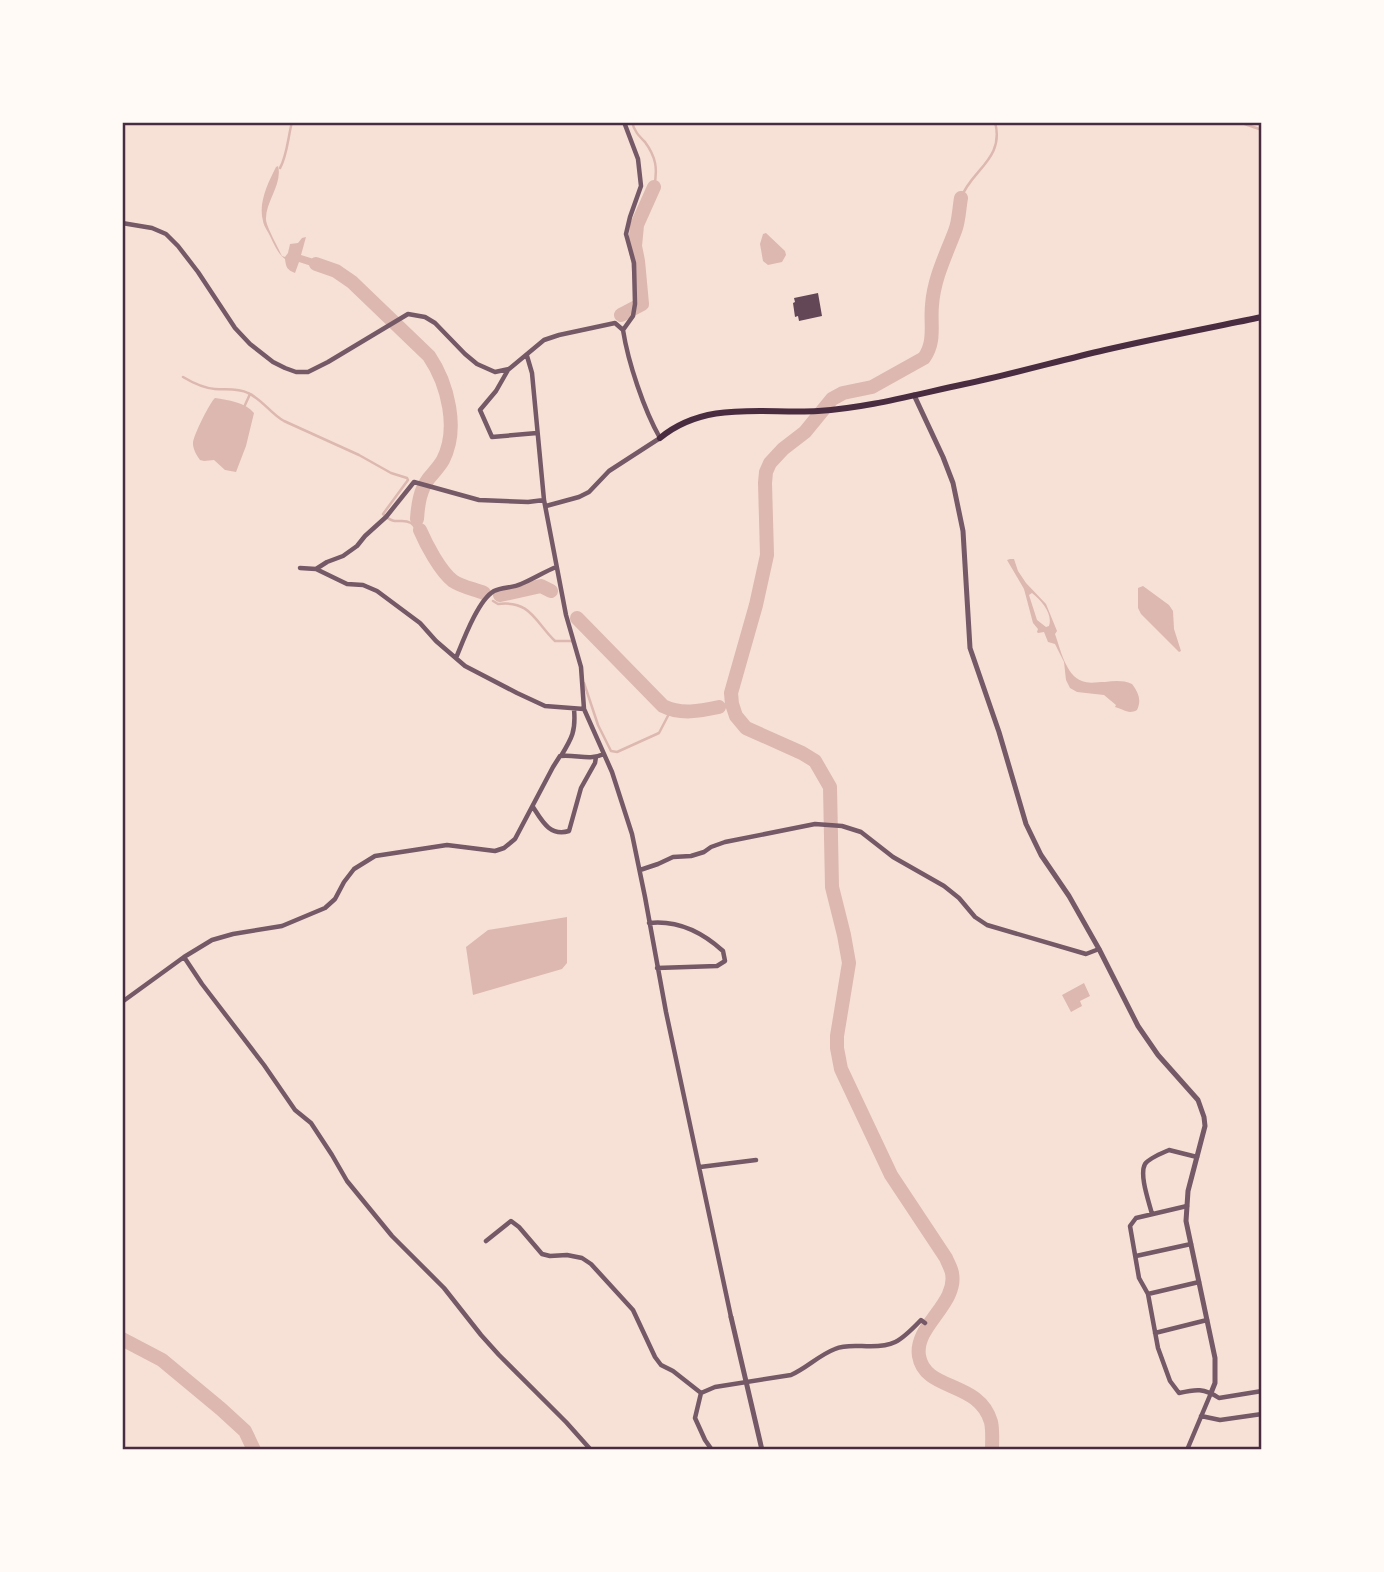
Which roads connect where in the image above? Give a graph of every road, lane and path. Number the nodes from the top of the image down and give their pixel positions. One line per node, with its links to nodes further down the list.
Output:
1 (624, 122): 4 (street)
2 (122, 223): 6 (street)
3 (1262, 317): 7 (main road)
4 (623, 330): 5 (street); 9 (street)
5 (527, 356): 6 (street); 8 (street)
6 (509, 369): 8 (street)
7 (914, 395): 9 (main road); 23 (street)
8 (537, 433): 10 (street)
9 (660, 438): 10 (street)
10 (545, 503): 11 (street); 13 (street)
11 (556, 567): 14 (street); 16 (street)
12 (300, 568): 13 (street)
13 (316, 569): 14 (street)
14 (456, 658): 15 (street)
15 (574, 709): 16 (street); 18 (street)
16 (584, 709): 17 (street)
17 (604, 754): 19 (street); 21 (street)
18 (560, 757): 19 (street); 20 (street)
19 (596, 757): 20 (street)
20 (533, 806): 24 (street)
21 (639, 870): 22 (street); 23 (street)
22 (649, 923): 25 (street); 25 (street)
23 (1099, 948): 27 (street)
24 (184, 957): 26 (street); 47 (street)
25 (657, 968): 29 (street)
26 (122, 1002)
27 (1197, 1157): 30 (street); 31 (street)
28 (756, 1160): 29 (street)
29 (700, 1167): 37 (street)
30 (1187, 1206): 31 (street); 33 (street)
31 (1152, 1214): 34 (street)
32 (486, 1241): 43 (street)
33 (1191, 1244): 34 (street); 35 (street)
34 (1136, 1256): 36 (street)
35 (1199, 1282): 36 (street); 38 (street)
36 (1148, 1294): 40 (street)
37 (731, 1317): 41 (street)
38 (1207, 1320): 40 (street); 44 (street)
39 (925, 1323): 41 (street)
40 (1155, 1332): 44 (street)
41 (747, 1381): 43 (street); 49 (street)
42 (1262, 1391): 44 (street)
43 (701, 1392): 48 (street)
44 (1211, 1393): 46 (street)
45 (1262, 1414): 46 (street)
46 (1201, 1416): 50 (street)
47 (591, 1450)
48 (712, 1450)
49 (762, 1450)
50 (1187, 1450)

